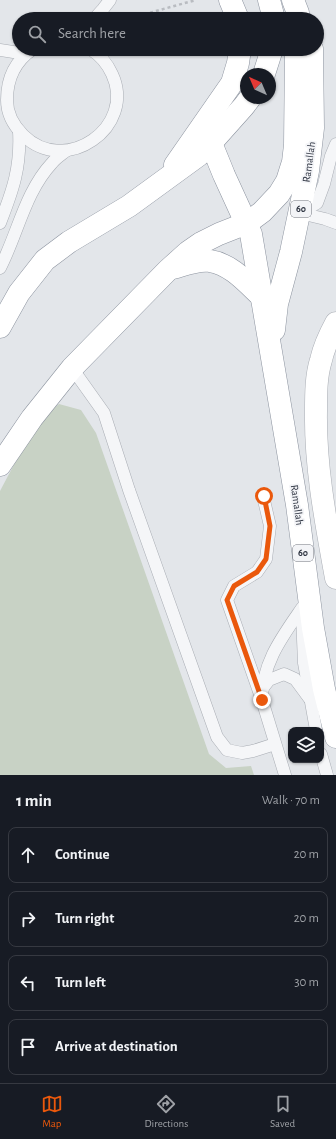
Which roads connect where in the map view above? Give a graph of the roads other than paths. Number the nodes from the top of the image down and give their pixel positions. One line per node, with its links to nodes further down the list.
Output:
1 (110, 0): 6 (lane)
2 (230, 0): 7 (main road)
3 (269, 0): 8 (main road)
4 (293, 0): 9 (main road)
5 (307, 0): 10 (main road)
6 (101, 12)
7 (235, 12)
8 (272, 12)
9 (298, 12)
10 (309, 12)
11 (0, 50): 12 (lane)
12 (12, 50)
13 (25, 56): 20 (lane)
14 (100, 56): 25 (lane)
15 (239, 56): 26 (main road)
16 (270, 56): 19 (main road)
17 (296, 56): 29 (main road, 60)
18 (312, 56): 27 (main road, Ramallah / 60)
19 (266, 68)
20 (3, 100): 22 (lane)
21 (246, 104): 23 (main road)
22 (19, 131): 25 (lane); 28 (lane)
23 (211, 143): 26 (main road); 29 (main road, 60)
24 (336, 144): 27 (lane)
25 (66, 151): 31 (lane)
26 (163, 181): 35 (main road)
27 (300, 213): 30 (lane); 36 (main road, Ramallah / 60)
28 (0, 223)
29 (247, 223): 32 (main road); 33 (main road, Ramallah / 60)
30 (336, 223)
31 (0, 268)
32 (168, 270): 33 (main road); 37 (main road)
33 (262, 297): 36 (main road, Ramallah / 60)
34 (336, 323): 41 (main road)
35 (0, 327)
36 (274, 367): 40 (main road, Ramallah / 60)
37 (72, 368): 38 (main road); 47 (lane)
38 (0, 464)
39 (264, 496): 43 (lane)
40 (304, 562): 42 (lane); 46 (main road, Ramallah / 60)
41 (336, 578)
42 (302, 608): 43 (lane); 44 (lane)
43 (262, 694): 44 (lane); 47 (lane)
44 (310, 700): 45 (lane)
45 (315, 727)
46 (336, 737)
47 (275, 744): 49 (lane)
48 (324, 763): 50 (lane)
49 (285, 775)
50 (327, 775)

